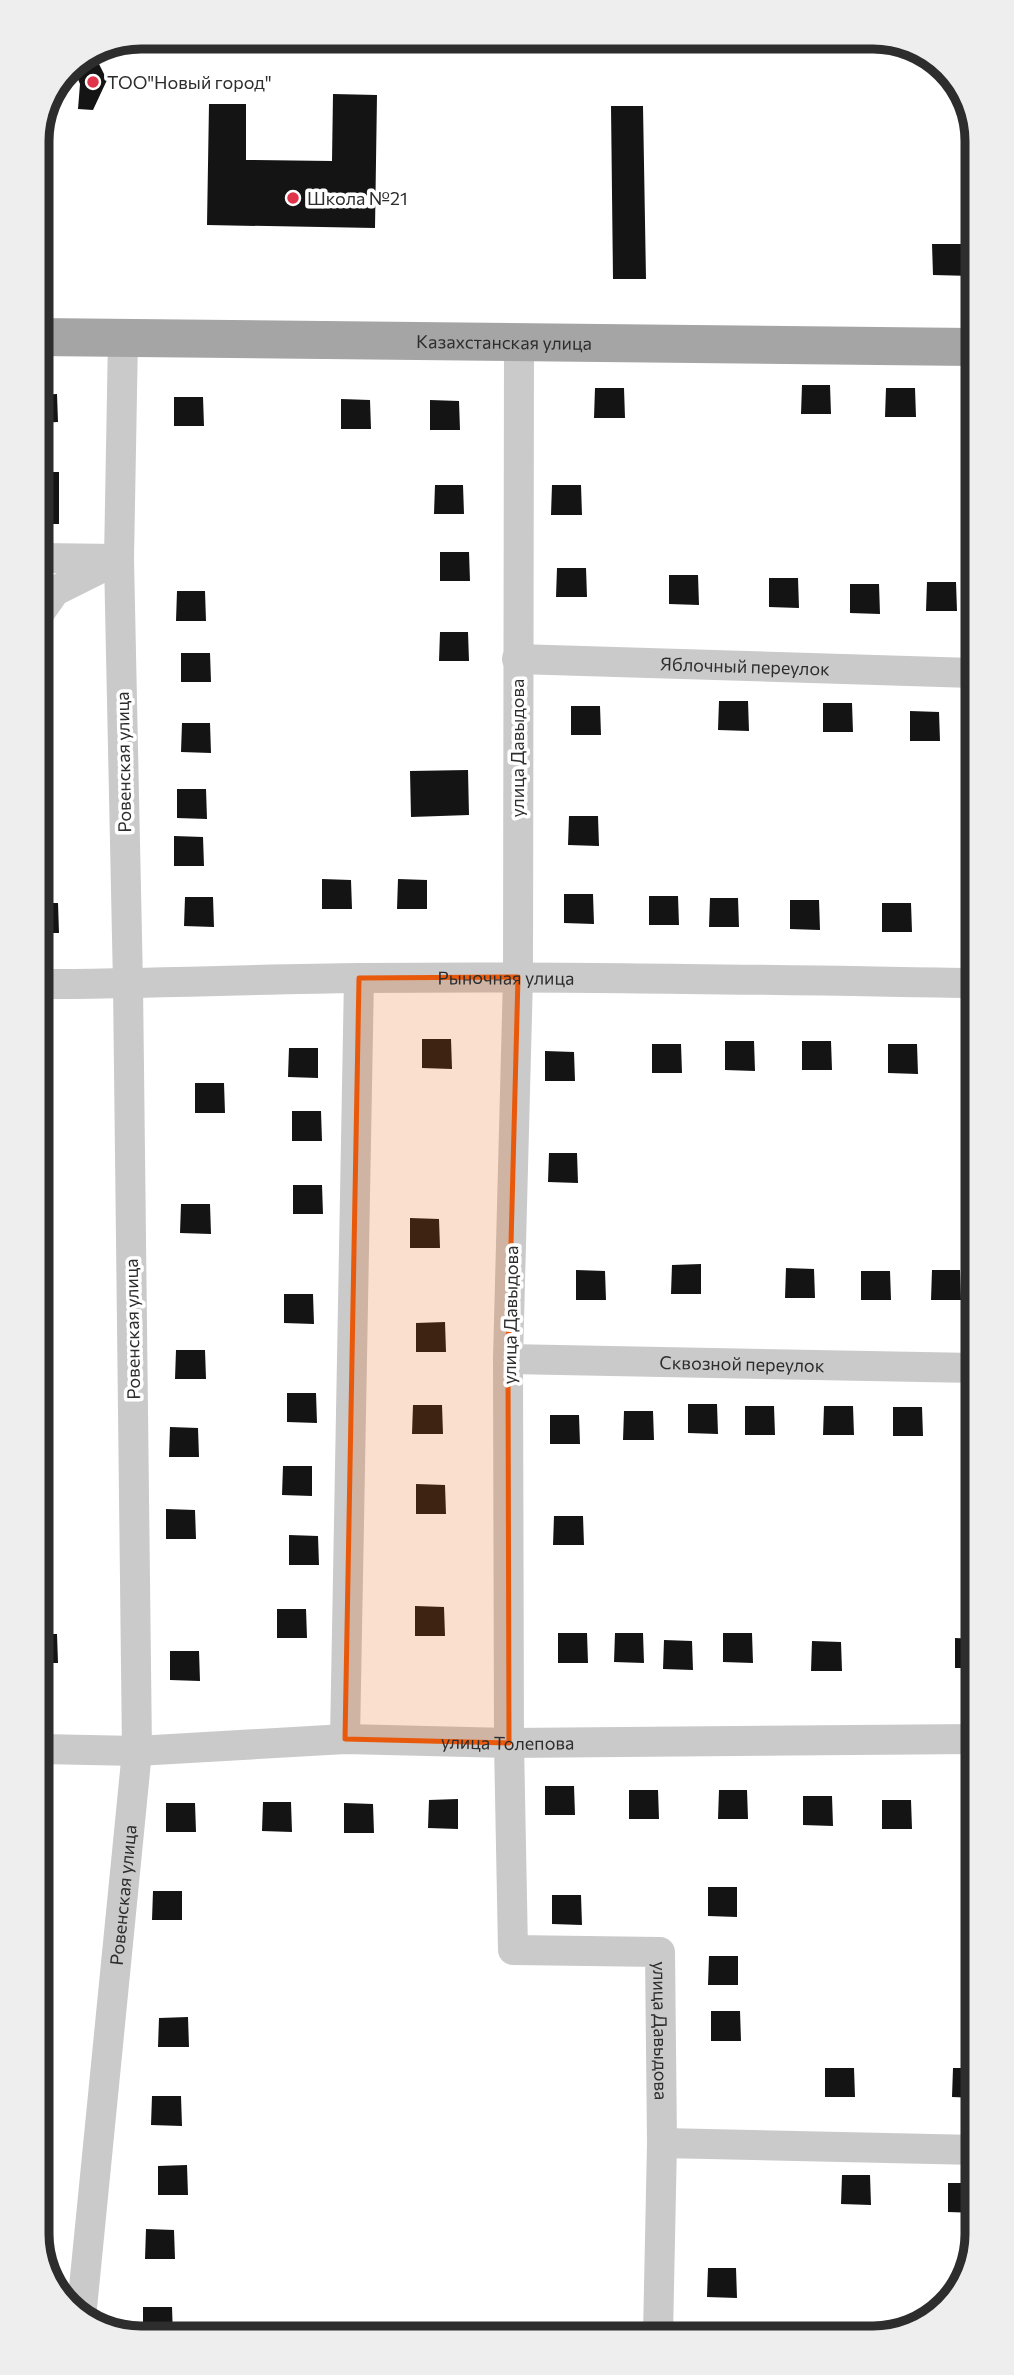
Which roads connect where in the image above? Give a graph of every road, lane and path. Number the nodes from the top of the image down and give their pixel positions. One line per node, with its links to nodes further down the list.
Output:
1 (49, 337): 2 (main road, Казахстанская улица)
2 (123, 338): 3 (main road, Казахстанская улица); 6 (street, Ровенская улица)
3 (519, 342): 4 (main road, Казахстанская улица); 8 (street, улица Давыдова)
4 (965, 347)
5 (49, 558): 6 (street)
6 (119, 559): 7 (street); 14 (street, Ровенская улица)
7 (49, 600)
8 (517, 659): 9 (street, Яблочный переулок); 10 (street, улица Давыдова)
9 (965, 673)
10 (518, 977): 11 (street, Рыночная улица); 12 (street, Рыночная улица); 15 (street, улица Давыдова)
11 (359, 978): 14 (street, Рыночная улица); 17 (street)
12 (965, 983)
13 (49, 984): 14 (street, Рыночная улица)
14 (128, 984): 21 (street, Ровенская улица)
15 (509, 1359): 16 (street, Сквозной переулок); 19 (street, улица Давыдова)
16 (965, 1368)
17 (345, 1739): 19 (street, улица Толепова); 21 (street, улица Толепова)
18 (965, 1739): 19 (street, улица Толепова)
19 (509, 1743): 22 (street, улица Давыдова)
20 (49, 1749): 21 (street, улица Толепова)
21 (137, 1751): 24 (street, Ровенская улица)
22 (662, 2143): 23 (street); 25 (street, улица Давыдова)
23 (965, 2150)
24 (82, 2305)
25 (658, 2326)

